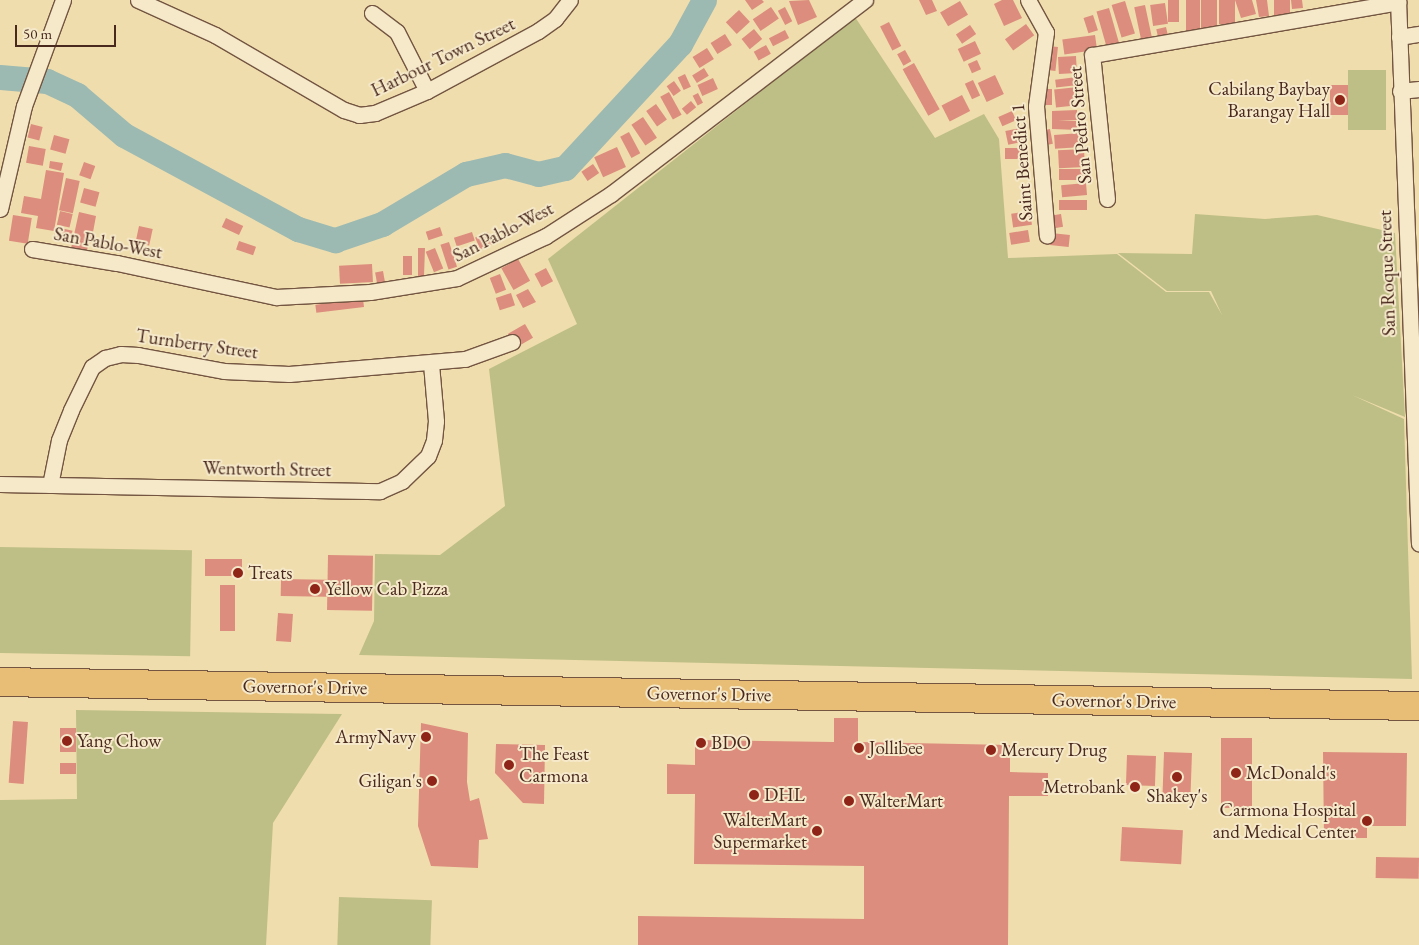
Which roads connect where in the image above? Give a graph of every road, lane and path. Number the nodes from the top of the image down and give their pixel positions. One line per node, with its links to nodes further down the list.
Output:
1 (63, 0): 14 (street)
2 (138, 0): 11 (street, Harbour Town Street)
3 (570, 0): 11 (street, Harbour Town Street)
4 (865, 0): 16 (street, San Pablo-West)
5 (1028, 0): 15 (street, Saint Benedict 1)
6 (1398, 1): 9 (street, San Roque Street); 13 (street, San Pedro Street)
7 (372, 13): 11 (street)
8 (1419, 34): 9 (street)
9 (1399, 37): 12 (street, San Roque Street)
10 (1419, 89): 12 (street)
11 (427, 91)
12 (1400, 91): 19 (street, San Roque Street)
13 (1107, 200)
14 (0, 209)
15 (1047, 236)
16 (32, 249)
17 (512, 342): 18 (street, Turnberry Street)
18 (431, 364): 21 (street, Turnberry Street); 21 (street, Wentworth Street)
19 (1416, 415): 22 (street, San Roque Street)
20 (0, 484): 21 (street, Wentworth Street)
21 (50, 485)
22 (1419, 544)
23 (0, 682): 24 (highway, Governor's Drive)
24 (1419, 706)

